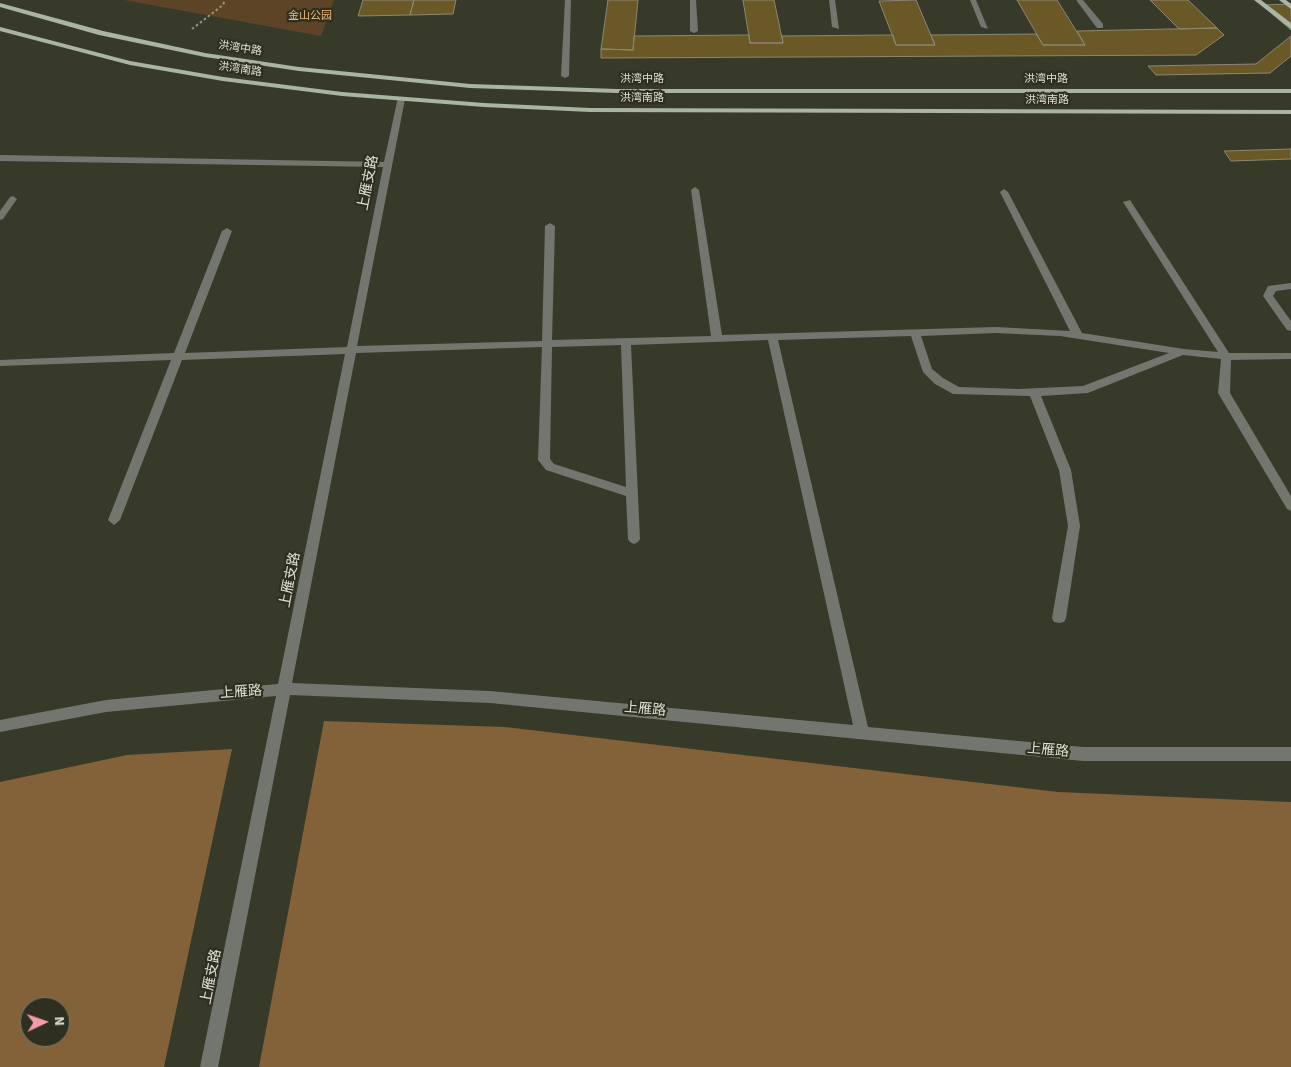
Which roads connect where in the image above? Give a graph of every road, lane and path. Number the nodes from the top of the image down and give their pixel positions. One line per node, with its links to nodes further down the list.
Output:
1 (225, 0): 17 (path)
2 (568, 0): 18 (street)
3 (693, 0): 16 (street)
4 (832, 0): 12 (street)
5 (973, 0): 13 (street)
6 (1079, 0): 11 (street)
7 (1257, 0): 14 (main road)
8 (1282, 0): 10 (main road)
9 (0, 6): 19 (main road, 洪湾中路)
10 (1291, 7)
11 (1100, 26)
12 (836, 27)
13 (985, 27)
14 (1291, 27)
15 (0, 29): 20 (main road, 洪湾南路)
16 (694, 31)
17 (199, 32)
18 (565, 76)
19 (1291, 91)
20 (401, 99): 21 (main road, 洪湾南路); 23 (street, 上雁支路)
21 (1291, 112)
22 (0, 158): 23 (street)
23 (388, 164): 39 (street, 上雁支路)
24 (695, 190): 36 (street)
25 (1004, 192): 34 (street)
26 (13, 199): 28 (street)
27 (1127, 202): 41 (street)
28 (0, 217)
29 (550, 226): 38 (street)
30 (227, 231): 43 (street)
31 (1291, 286): 32 (street)
32 (1291, 328)
33 (915, 333): 34 (street); 35 (street); 45 (street)
34 (1078, 336): 40 (street)
35 (772, 337): 36 (street); 53 (street)
36 (717, 339): 37 (street)
37 (626, 342): 38 (street); 46 (street)
38 (547, 344): 39 (street); 46 (street)
39 (352, 350): 43 (street); 51 (street, 上雁支路)
40 (1184, 352): 41 (street); 45 (street)
41 (1226, 356): 42 (street); 47 (street)
42 (1291, 356)
43 (178, 357): 44 (street); 48 (street)
44 (0, 364)
45 (1034, 392): 50 (street)
46 (632, 493): 49 (street)
47 (1291, 506)
48 (114, 520)
49 (634, 539)
50 (1059, 618)
51 (286, 690): 52 (street, 上雁路); 53 (street, 上雁路); 55 (street, 上雁支路)
52 (0, 726)
53 (862, 732): 54 (street, 上雁路)
54 (1291, 754)
55 (210, 1067)

